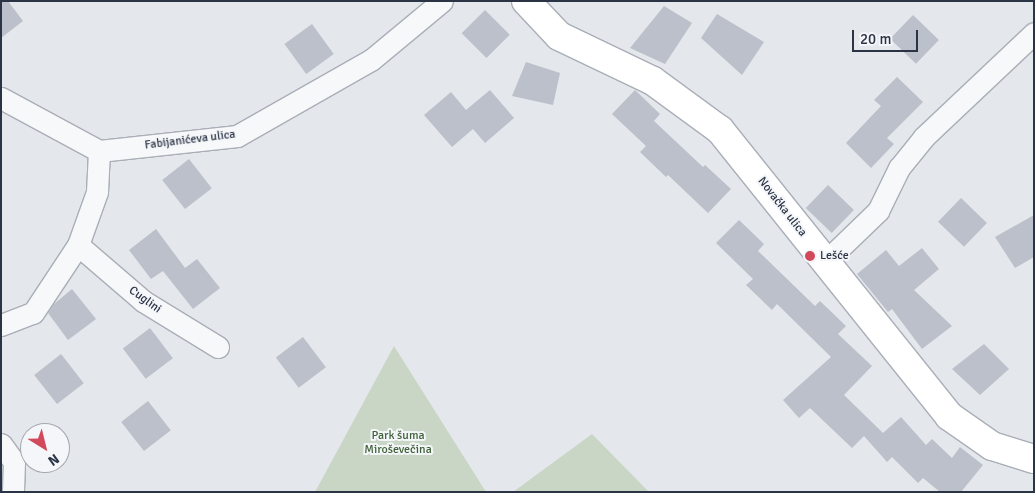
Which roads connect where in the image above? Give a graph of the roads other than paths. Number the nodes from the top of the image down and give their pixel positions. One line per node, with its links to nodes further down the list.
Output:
1 (442, 1): 5 (street, Fabijanićeva ulica)
2 (526, 1): 7 (street, Novačka ulica)
3 (1034, 33): 7 (street)
4 (1, 98): 5 (street)
5 (99, 151): 6 (street)
6 (78, 245): 8 (street); 9 (street, Cuglini)
7 (825, 262): 11 (street, Novačka ulica)
8 (1, 325)
9 (218, 347)
10 (1, 444): 12 (street)
11 (1034, 459)
12 (13, 492)

